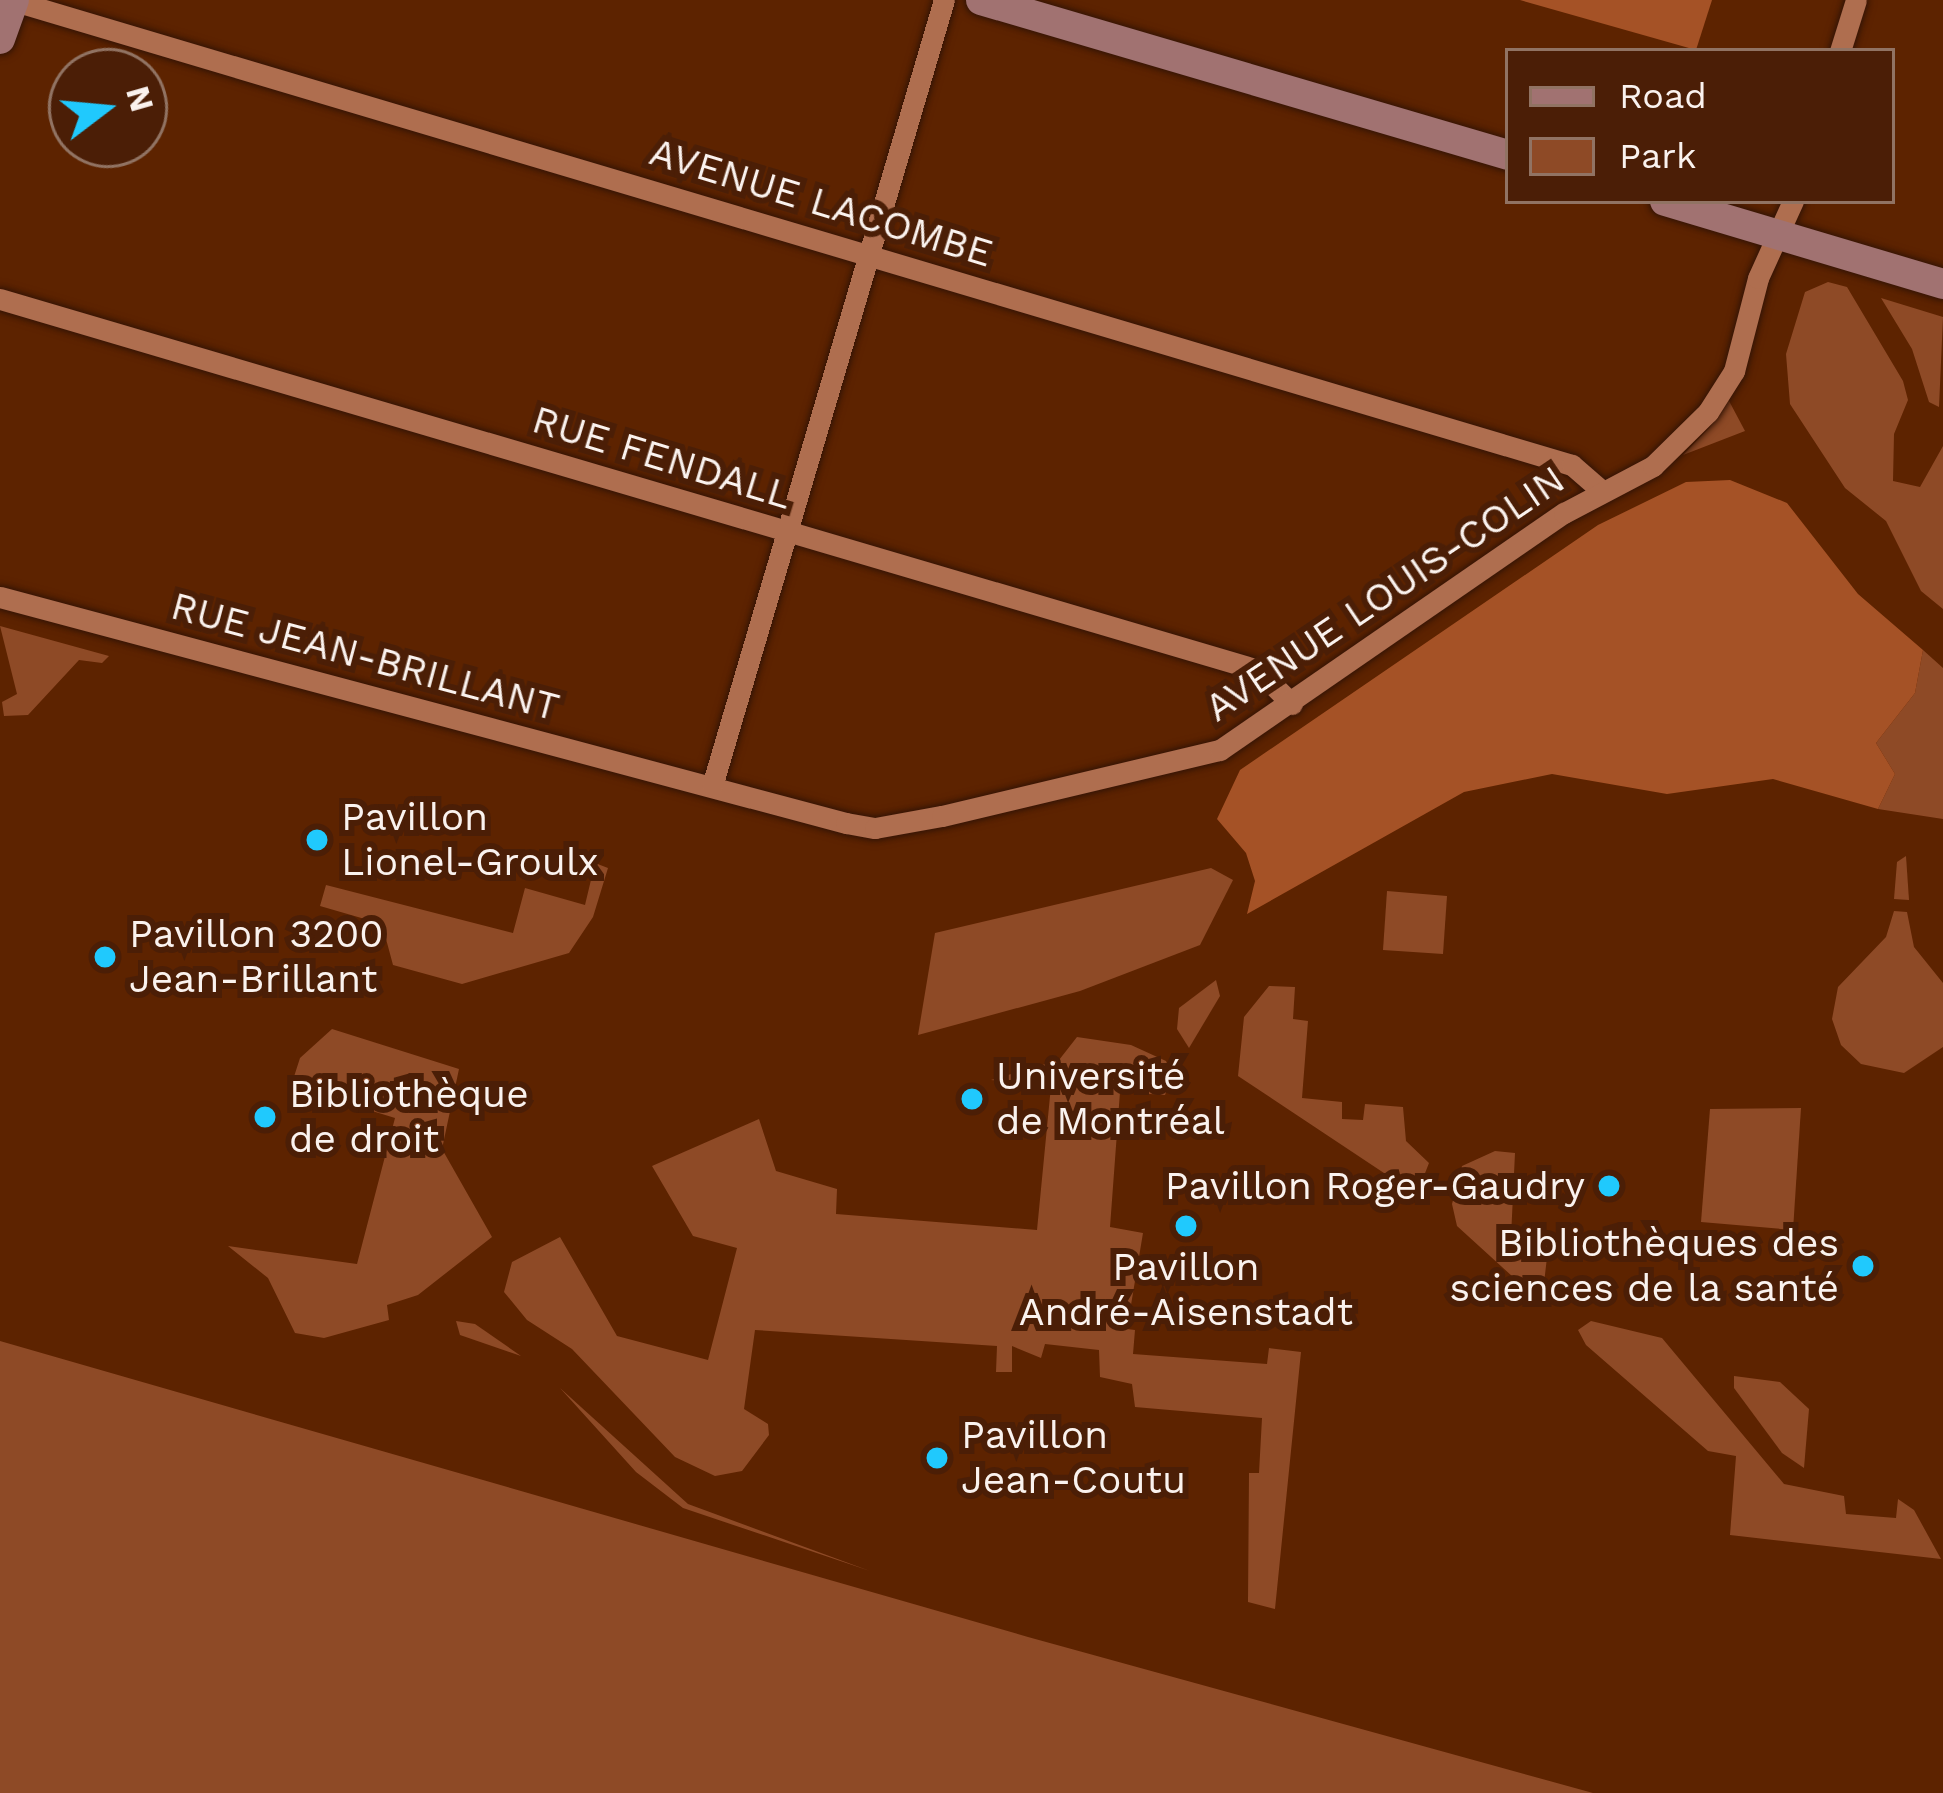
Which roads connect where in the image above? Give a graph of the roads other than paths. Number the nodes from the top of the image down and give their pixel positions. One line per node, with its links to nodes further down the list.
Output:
1 (13, 0): 5 (street); 11 (street, AVENUE LACOMBE)
2 (944, 0): 11 (street)
3 (981, 0): 7 (street)
4 (1856, 0): 6 (street)
5 (0, 38)
6 (1841, 48)
7 (1505, 154)
8 (1675, 204): 10 (street)
9 (1792, 204): 10 (street, AVENUE LOUIS-COLIN)
10 (1782, 236): 12 (street); 14 (street, AVENUE LOUIS-COLIN)
11 (868, 255): 14 (street, AVENUE LACOMBE); 15 (street)
12 (1943, 284)
13 (0, 299): 15 (street, RUE FENDALL)
14 (1602, 490): 17 (street, AVENUE LOUIS-COLIN)
15 (786, 533): 17 (street, RUE FENDALL); 18 (street)
16 (0, 596): 18 (street, RUE JEAN-BRILLANT)
17 (1292, 704): 18 (street, AVENUE LOUIS-COLIN)
18 (712, 786)

